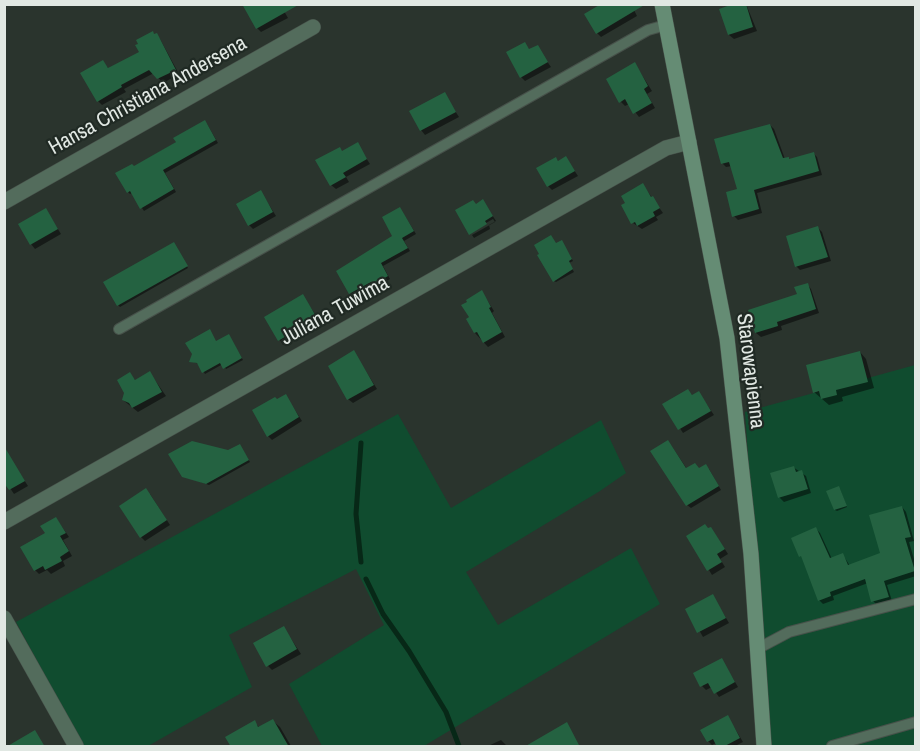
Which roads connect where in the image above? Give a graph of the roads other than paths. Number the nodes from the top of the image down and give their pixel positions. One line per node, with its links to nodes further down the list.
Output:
1 (662, 4): 2 (street, Starowapienna)
2 (666, 25): 4 (street, Starowapienna); 6 (lane)
3 (313, 27): 5 (street, Hansa Christiana Andersena)
4 (688, 142): 7 (street, Juliana Tuwima); 10 (street, Starowapienna)
5 (4, 202)
6 (119, 329)
7 (4, 522)
8 (915, 599): 10 (lane)
9 (4, 618): 12 (street)
10 (757, 649): 13 (street, Starowapienna)
11 (915, 722): 14 (lane)
12 (75, 747)
13 (764, 747)
14 (832, 747)

